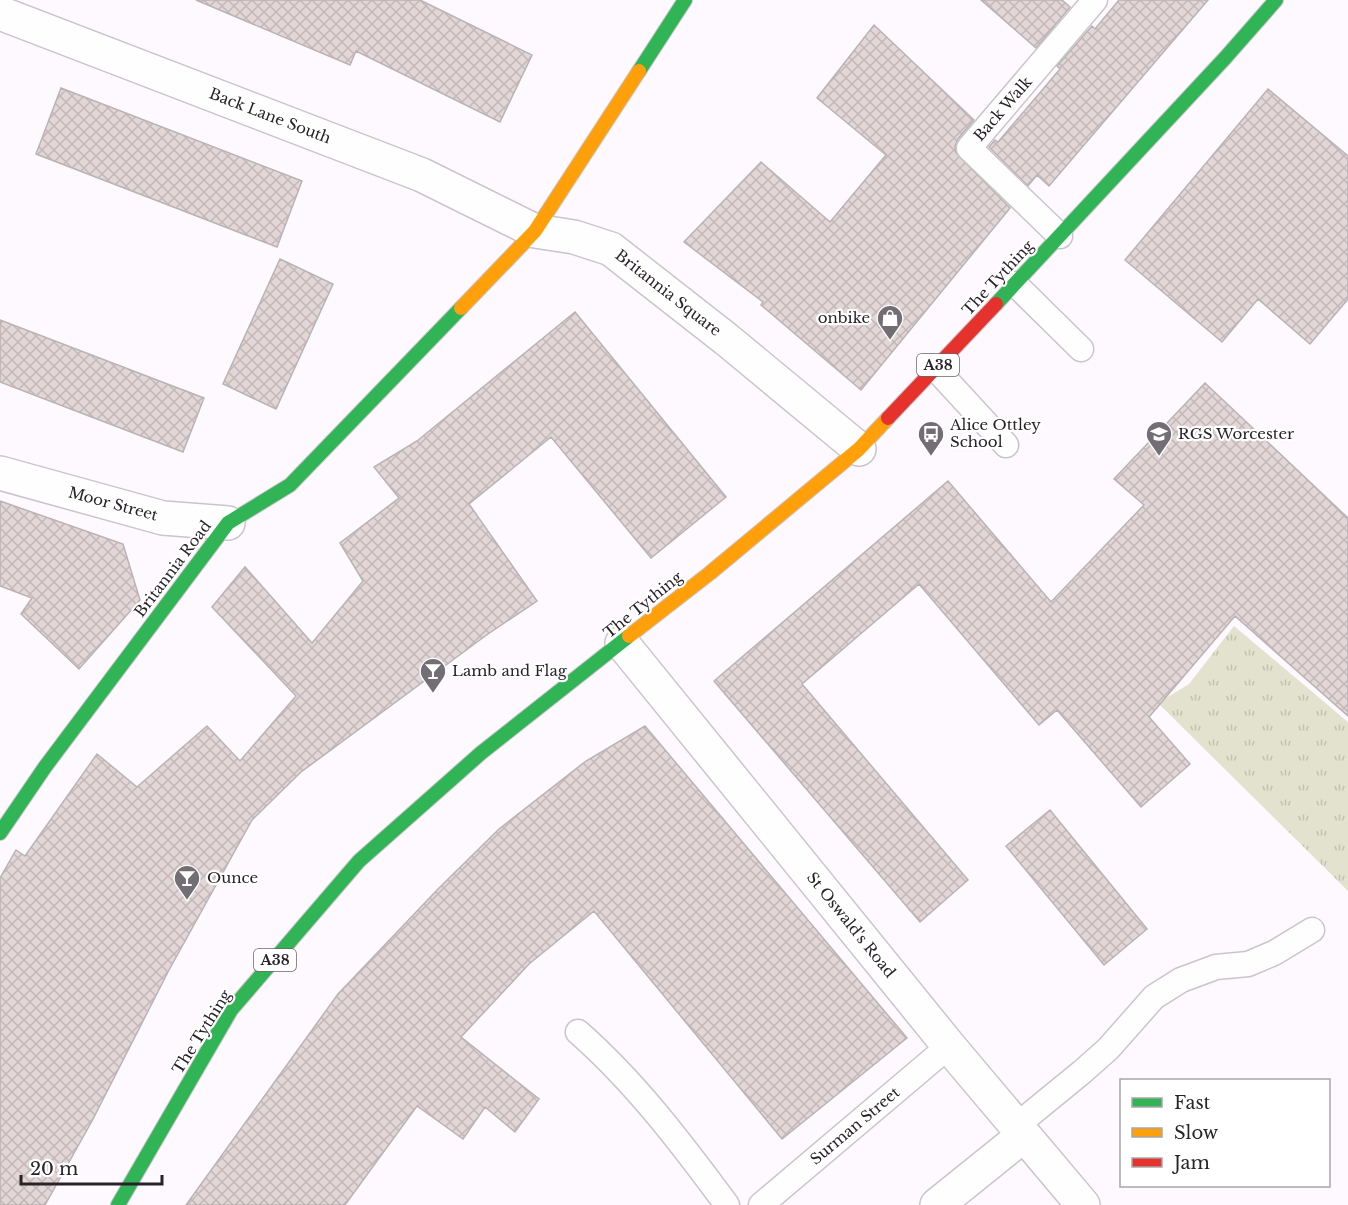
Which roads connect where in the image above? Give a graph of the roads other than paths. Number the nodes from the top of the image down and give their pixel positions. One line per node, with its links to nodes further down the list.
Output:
1 (685, 0): 5 (main road)
2 (1095, 0): 6 (lane, Back Walk)
3 (1276, 0): 6 (main road, The Tything / A38)
4 (0, 12): 5 (street, Back Lane South)
5 (535, 231): 11 (street, Britannia Square); 13 (main road, Britannia Road)
6 (1060, 237): 7 (main road, The Tything / A38)
7 (1015, 284): 8 (lane); 9 (main road, The Tything / A38)
8 (1081, 350)
9 (935, 368): 10 (lane); 11 (main road, The Tything / A38)
10 (1006, 446)
11 (859, 449): 14 (main road, The Tything / A38)
12 (0, 473): 13 (street, Moor Street)
13 (228, 524): 15 (main road, Britannia Road)
14 (622, 643): 18 (street, St Oswald's Road); 20 (main road, The Tything / A38)
15 (0, 833)
16 (1311, 930): 19 (lane)
17 (578, 1032): 21 (lane)
18 (950, 1046): 19 (street, St Oswald's Road); 22 (lane, Surman Street)
19 (1020, 1130): 23 (street); 24 (street, St Oswald's Road)
20 (118, 1205)
21 (727, 1205)
22 (761, 1205)
23 (937, 1205)
24 (1083, 1205)

